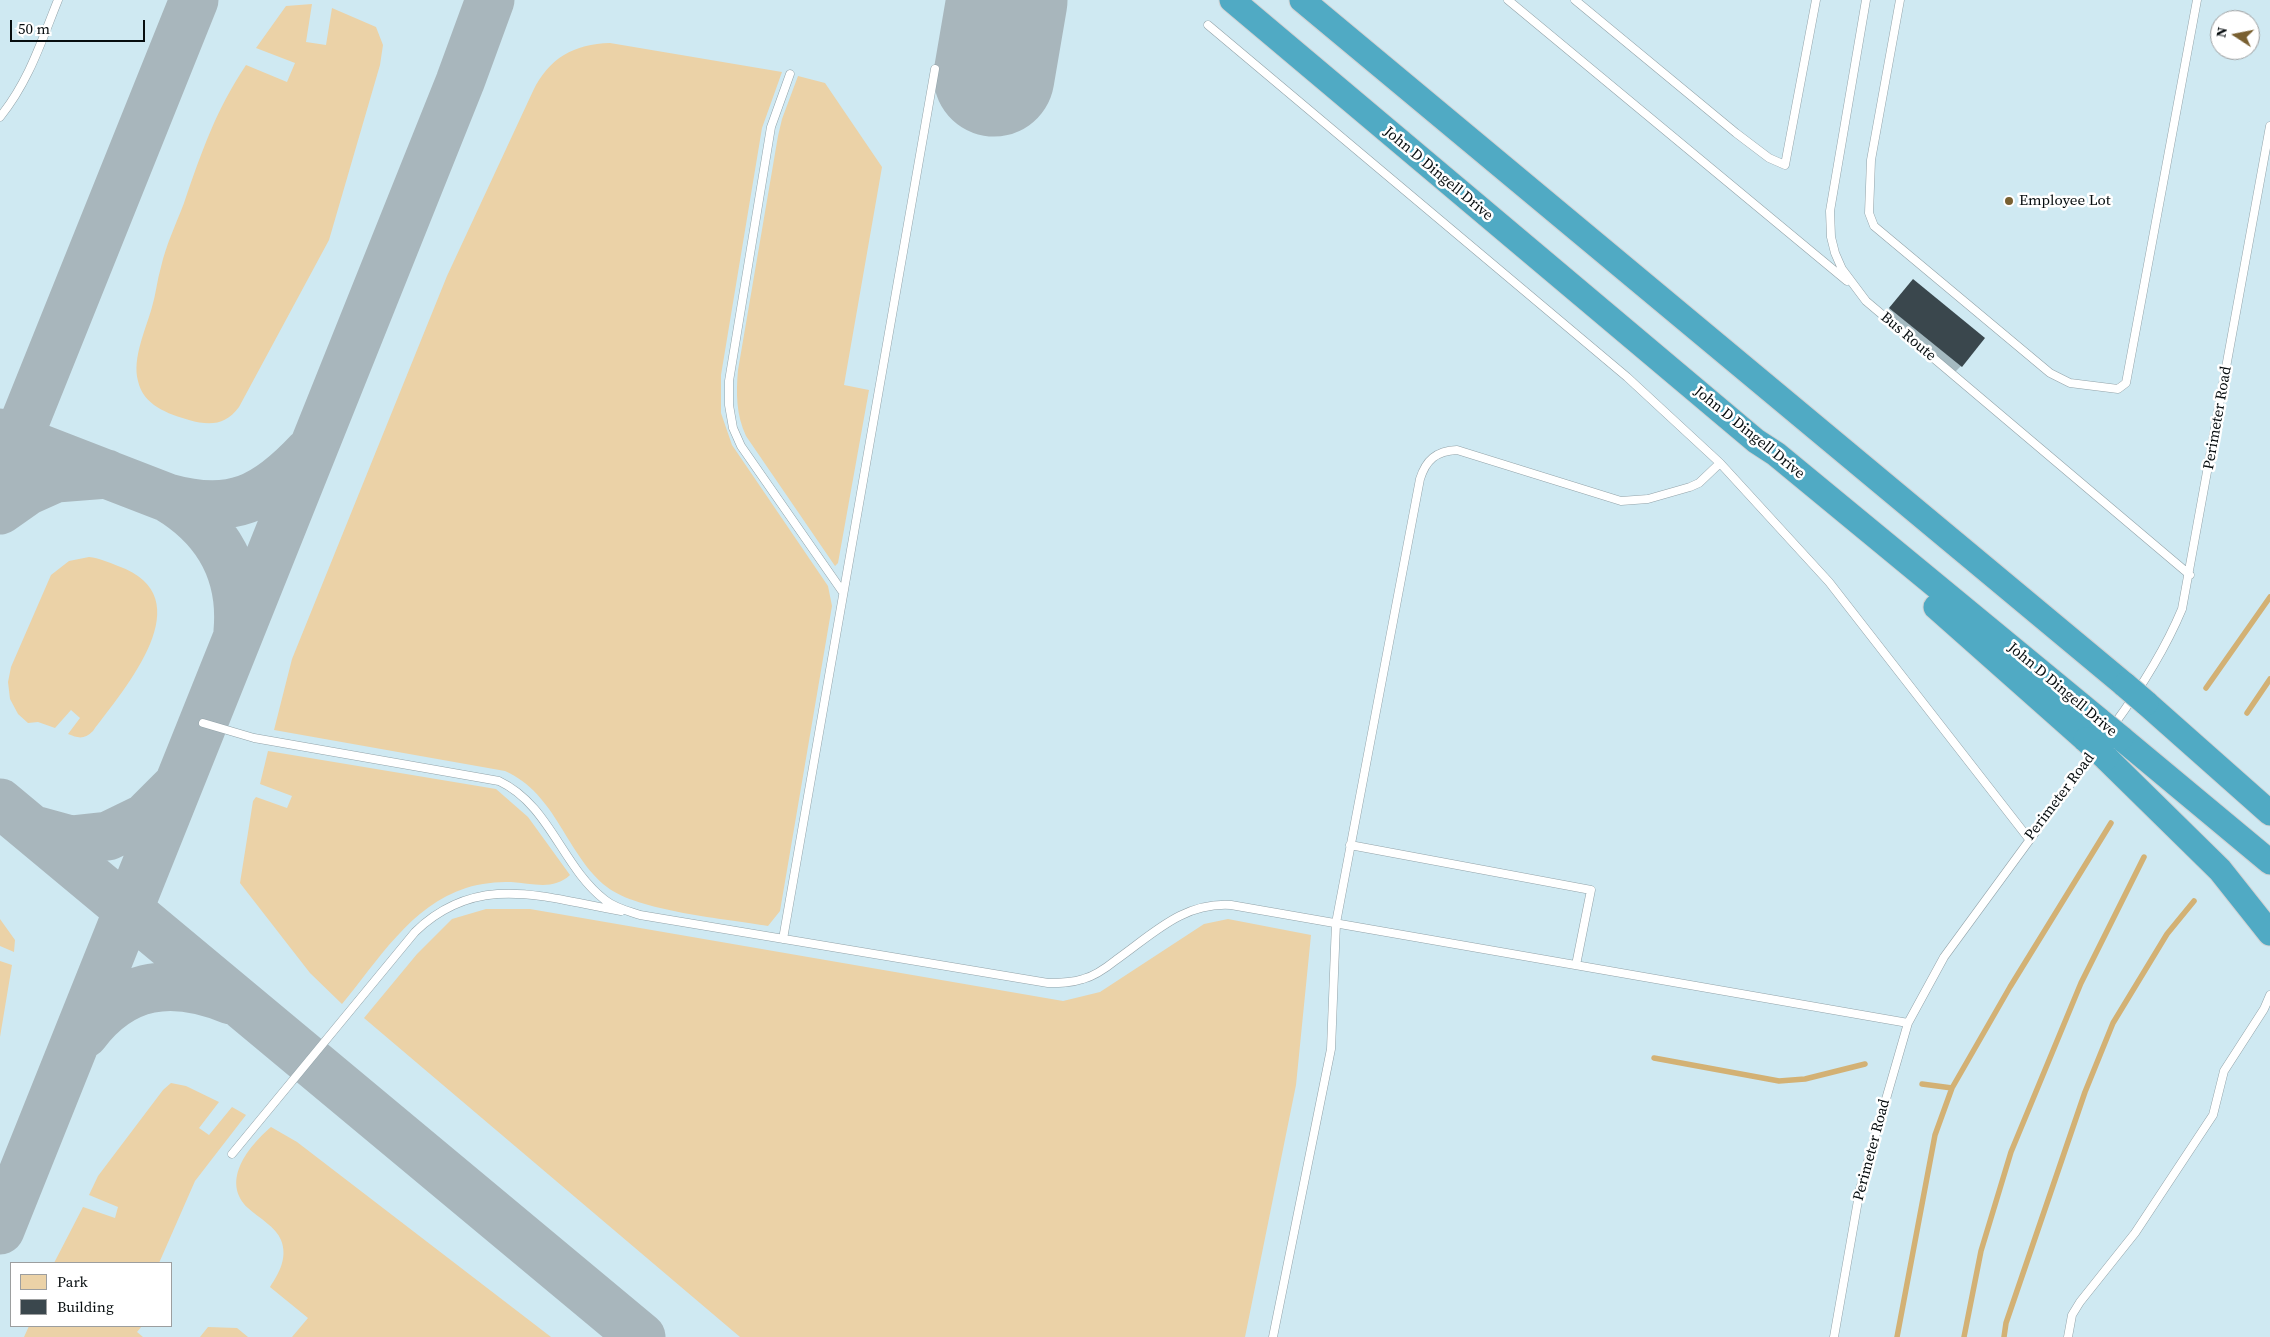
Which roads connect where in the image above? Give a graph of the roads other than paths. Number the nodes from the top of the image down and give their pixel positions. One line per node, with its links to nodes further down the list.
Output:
1 (58, 0): 13 (lane)
2 (1232, 0): 21 (highway, John D Dingell Drive)
3 (1302, 0): 19 (highway, bridge)
4 (1508, 0): 15 (lane)
5 (1575, 0): 6 (lane)
6 (1816, 0)
7 (1866, 0): 15 (lane, Bus Route)
8 (1900, 0): 9 (lane)
9 (2197, 0)
10 (1208, 25): 16 (lane)
11 (935, 69): 18 (lane)
12 (790, 74): 18 (lane)
13 (0, 117)
14 (2270, 126): 17 (lane, Perimeter Road)
15 (1852, 285): 17 (lane, Bus Route)
16 (1720, 463): 24 (lane); 25 (lane)
17 (2190, 575): 24 (lane, Perimeter Road)
18 (842, 591): 30 (lane)
19 (2168, 721): 22 (highway); 23 (highway)
20 (203, 723): 27 (lane)
21 (2093, 730): 26 (highway, John D Dingell Drive, bridge); 29 (highway, bridge)
22 (2270, 796)
23 (2270, 812)
24 (2029, 839): 33 (lane, Perimeter Road)
25 (1350, 845): 28 (lane); 31 (lane)
26 (2270, 862)
27 (640, 915): 30 (lane); 34 (lane)
28 (1336, 923): 30 (lane); 31 (lane); 35 (lane)
29 (2270, 933)
30 (783, 939)
31 (1576, 965): 33 (lane)
32 (2270, 995): 37 (lane)
33 (1908, 1023): 36 (lane, Perimeter Road)
34 (232, 1154)
35 (1273, 1337)
36 (1834, 1337)
37 (2068, 1337)

